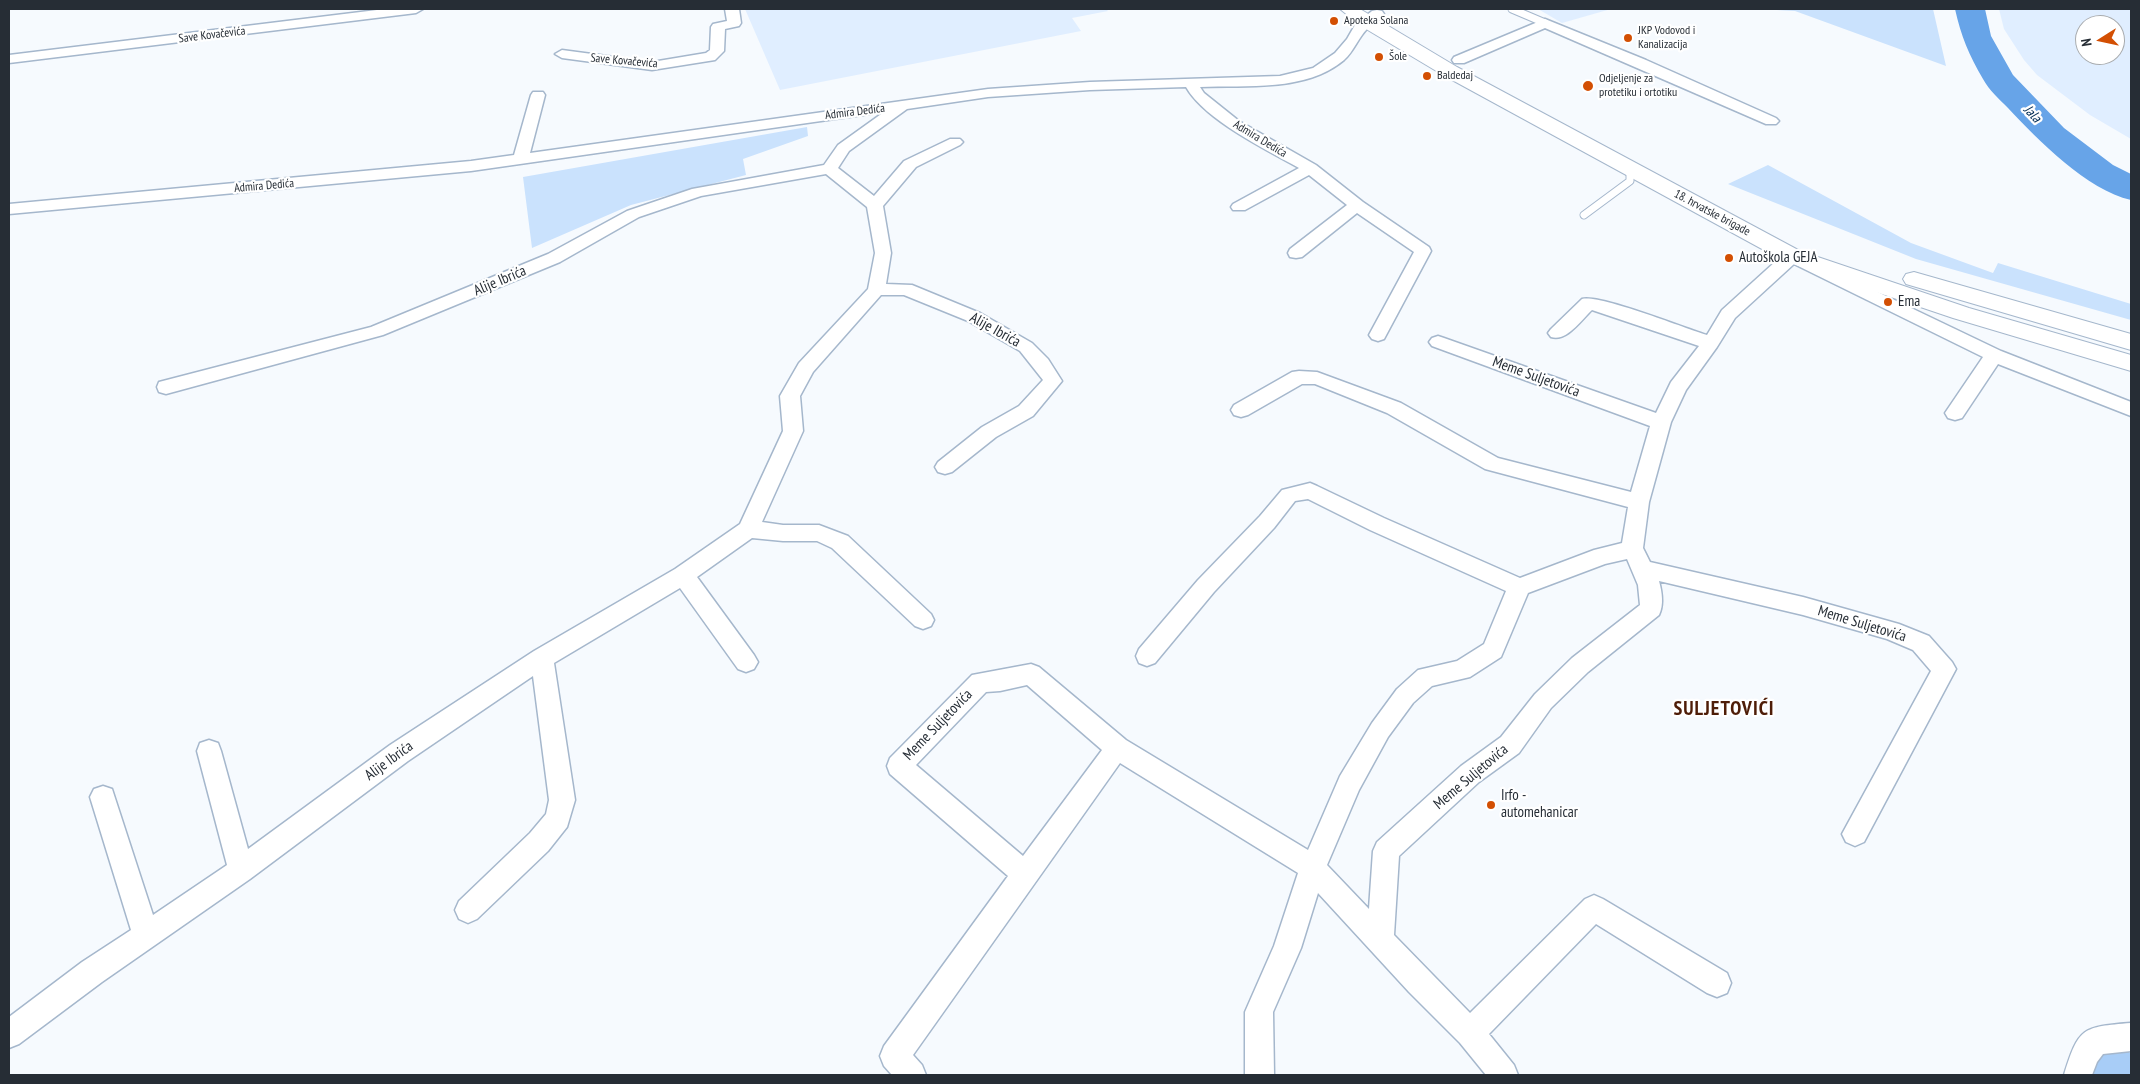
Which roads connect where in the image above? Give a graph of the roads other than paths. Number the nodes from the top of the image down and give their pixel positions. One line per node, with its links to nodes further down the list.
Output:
1 (416, 9): 8 (street, Save Kovačevića)
2 (732, 9): 7 (street, Save Kovačevića)
3 (1350, 9): 5 (main road, 18. hrvatske brigade)
4 (1512, 9): 6 (lane)
5 (1371, 15): 9 (main road, 18. hrvatske brigade); 10 (street, Admira Dedića); 18 (main road, 18. hrvatske brigade)
6 (1545, 23): 9 (street); 13 (street)
7 (562, 54)
8 (9, 59)
9 (1459, 60): 30 (main road, 18. hrvatske brigade)
10 (1191, 84): 12 (street, Admira Dedića); 16 (street, Admira Dedića)
11 (538, 95): 15 (street)
12 (902, 106): 15 (street, Admira Dedića); 17 (street)
13 (1771, 121)
14 (956, 142): 19 (street)
15 (520, 160): 22 (street, Admira Dedića)
16 (1310, 168): 20 (street, Admira Dedića); 21 (street, Admira Dedića)
17 (828, 169): 19 (street); 34 (street, Alije Ibrića)
18 (1630, 169): 23 (lane); 25 (main road, 18. hrvatske brigade)
19 (875, 205): 26 (street)
20 (1357, 205): 24 (street); 28 (street, Admira Dedića)
21 (1239, 207)
22 (9, 209)
23 (1584, 215)
24 (1296, 253)
25 (1792, 256): 31 (street, Meme Suljetovića); 32 (street); 33 (main road, 18. hrvatske brigade)
26 (876, 290): 39 (street, Alije Ibrića); 41 (street)
27 (1557, 333): 31 (street)
28 (1378, 334)
29 (1438, 342): 38 (street, Meme Suljetovića)
30 (2131, 342)
31 (1711, 343): 38 (street, Meme Suljetovića)
32 (1994, 356): 35 (street); 37 (street)
33 (2131, 363)
34 (166, 387)
35 (2131, 408)
36 (1241, 410): 40 (street)
37 (1954, 413)
38 (1662, 422): 40 (street, Meme Suljetovića)
39 (945, 467)
40 (1640, 502): 42 (street, Meme Suljetovića)
41 (748, 529): 43 (street, Alije Ibrića); 45 (street)
42 (1639, 559): 44 (street, Meme Suljetovića); 52 (street, Meme Suljetovića); 58 (street, Meme Suljetovića)
43 (683, 575): 47 (street, Alije Ibrića); 48 (street)
44 (1519, 587): 46 (street); 53 (street)
45 (923, 620)
46 (1147, 656)
47 (542, 658): 54 (street, Alije Ibrića); 56 (street)
48 (746, 662)
49 (1117, 748): 53 (street, Meme Suljetovića); 55 (street); 55 (street, Meme Suljetovića)
50 (209, 751): 54 (street)
51 (103, 797): 57 (street)
52 (1855, 834)
53 (1313, 868): 58 (street, Meme Suljetovića); 64 (street)
54 (242, 870): 57 (street, Alije Ibrića)
55 (1026, 875): 63 (street)
56 (468, 910)
57 (146, 936): 61 (street, Alije Ibrića)
58 (1380, 938): 60 (street, Meme Suljetovića)
59 (1717, 983): 60 (street)
60 (1470, 1033): 65 (street, Meme Suljetovića)
61 (9, 1034)
62 (2131, 1036): 66 (street)
63 (912, 1075)
64 (1259, 1075)
65 (1504, 1075)
66 (2078, 1075)

